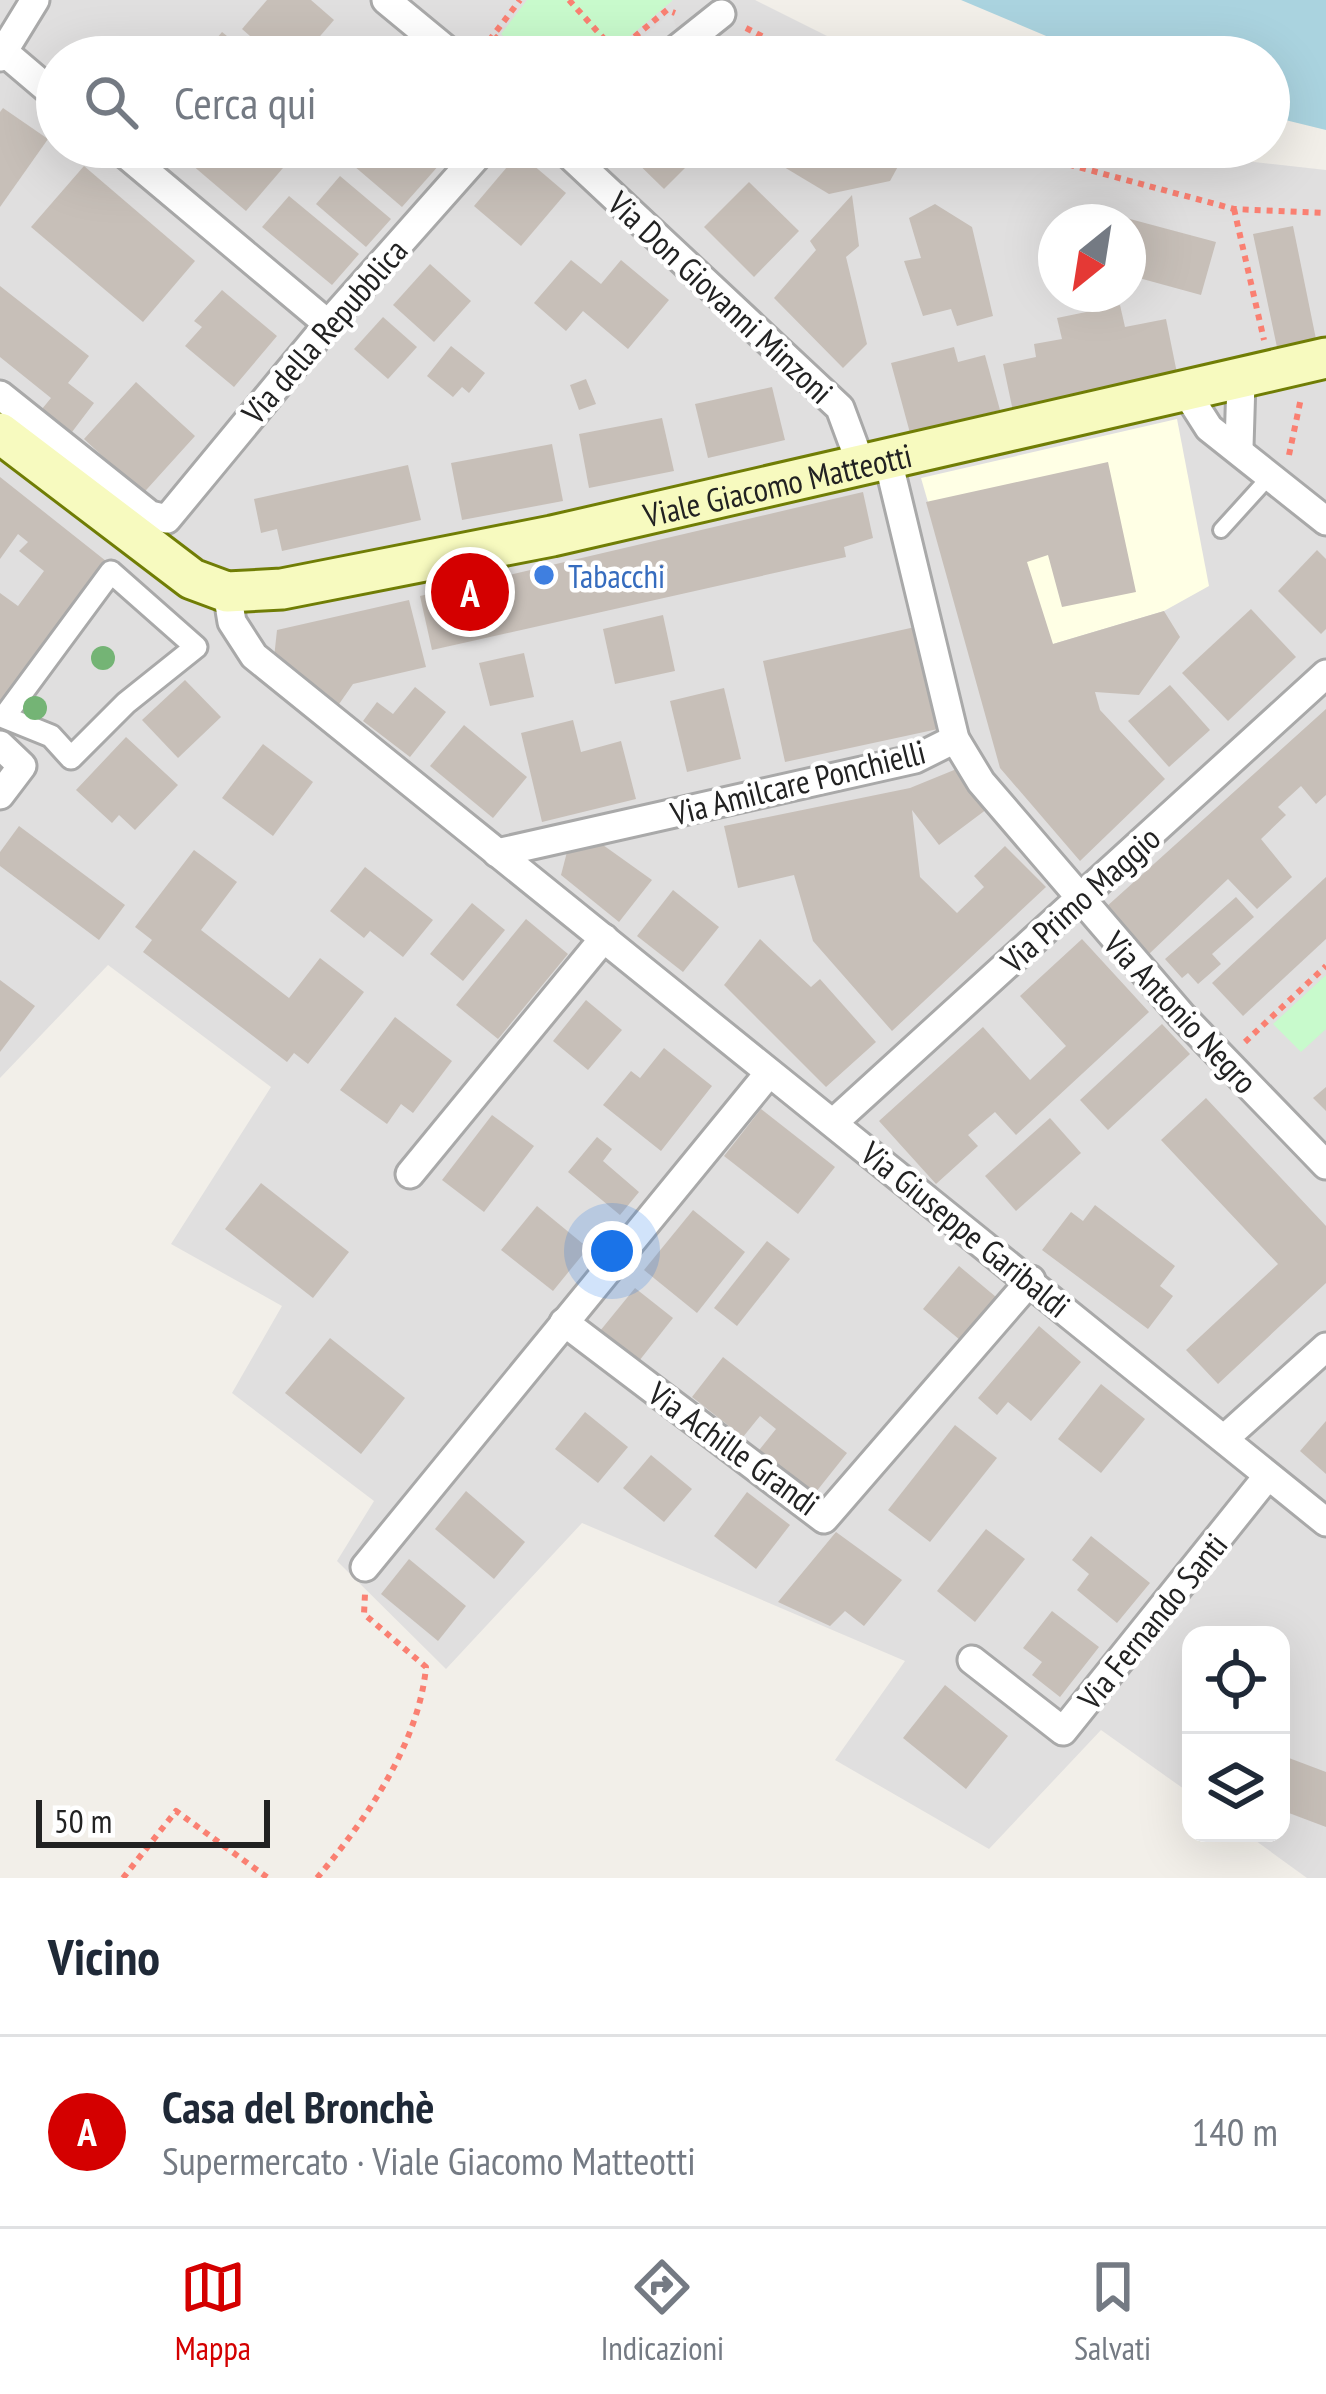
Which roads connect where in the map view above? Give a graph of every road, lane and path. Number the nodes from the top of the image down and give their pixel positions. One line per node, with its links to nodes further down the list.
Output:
1 (35, 0): 11 (street)
2 (386, 0): 6 (street)
3 (520, 0): 7 (path)
4 (569, 0): 8 (path)
5 (721, 14): 9 (street); 10 (path)
6 (430, 36)
7 (494, 36)
8 (602, 36)
9 (693, 36)
10 (762, 36)
11 (2, 55): 12 (street)
12 (36, 81)
13 (142, 168): 19 (street)
14 (466, 168): 19 (street, Via della Repubblica)
15 (585, 168): 25 (street, Via Don Giovanni Minzoni)
16 (1082, 168): 17 (path)
17 (1234, 209): 18 (path); 20 (path)
18 (1326, 213)
19 (328, 324): 22 (street, Via della Repubblica)
20 (1284, 369): 21 (main road, Viale Giacomo Matteotti); 24 (street); 26 (path)
21 (1186, 392): 24 (street); 25 (main road, Viale Giacomo Matteotti)
22 (0, 394)
23 (0, 433): 28 (main road)
24 (1239, 447): 26 (street)
25 (873, 459): 28 (main road, Viale Giacomo Matteotti); 30 (street, Via Amilcare Ponchielli)
26 (1295, 497): 27 (lane)
27 (1221, 530)
28 (226, 592): 34 (street, Via Giuseppe Garibaldi)
29 (1326, 674): 35 (street, Via Primo Maggio)
30 (955, 739): 34 (street, Via Amilcare Ponchielli); 35 (street, Via Antonio Negro)
31 (0, 745): 33 (street)
32 (71, 758): 32 (street)
33 (0, 795)
34 (497, 853): 36 (street, Via Giuseppe Garibaldi)
35 (1079, 900): 38 (street, Via Antonio Negro); 40 (street, Via Primo Maggio)
36 (604, 938): 39 (street, Via Giuseppe Garibaldi); 42 (street)
37 (1326, 966): 38 (path)
38 (1225, 1060): 41 (street, Via Antonio Negro)
39 (769, 1072): 40 (street, Via Giuseppe Garibaldi); 44 (street)
40 (833, 1123): 43 (street, Via Giuseppe Garibaldi)
41 (1326, 1165)
42 (410, 1174)
43 (1031, 1280): 44 (street, Via Achille Grandi); 46 (street, Via Giuseppe Garibaldi)
44 (564, 1322): 49 (street)
45 (1326, 1348): 46 (street)
46 (1224, 1439): 47 (street, Via Giuseppe Garibaldi)
47 (1267, 1477): 48 (street, Via Giuseppe Garibaldi); 50 (street, Via Fernando Santi)
48 (1326, 1522)
49 (365, 1567): 53 (path)
50 (972, 1660)
51 (124, 1878): 52 (path)
52 (268, 1878)
53 (317, 1878)

